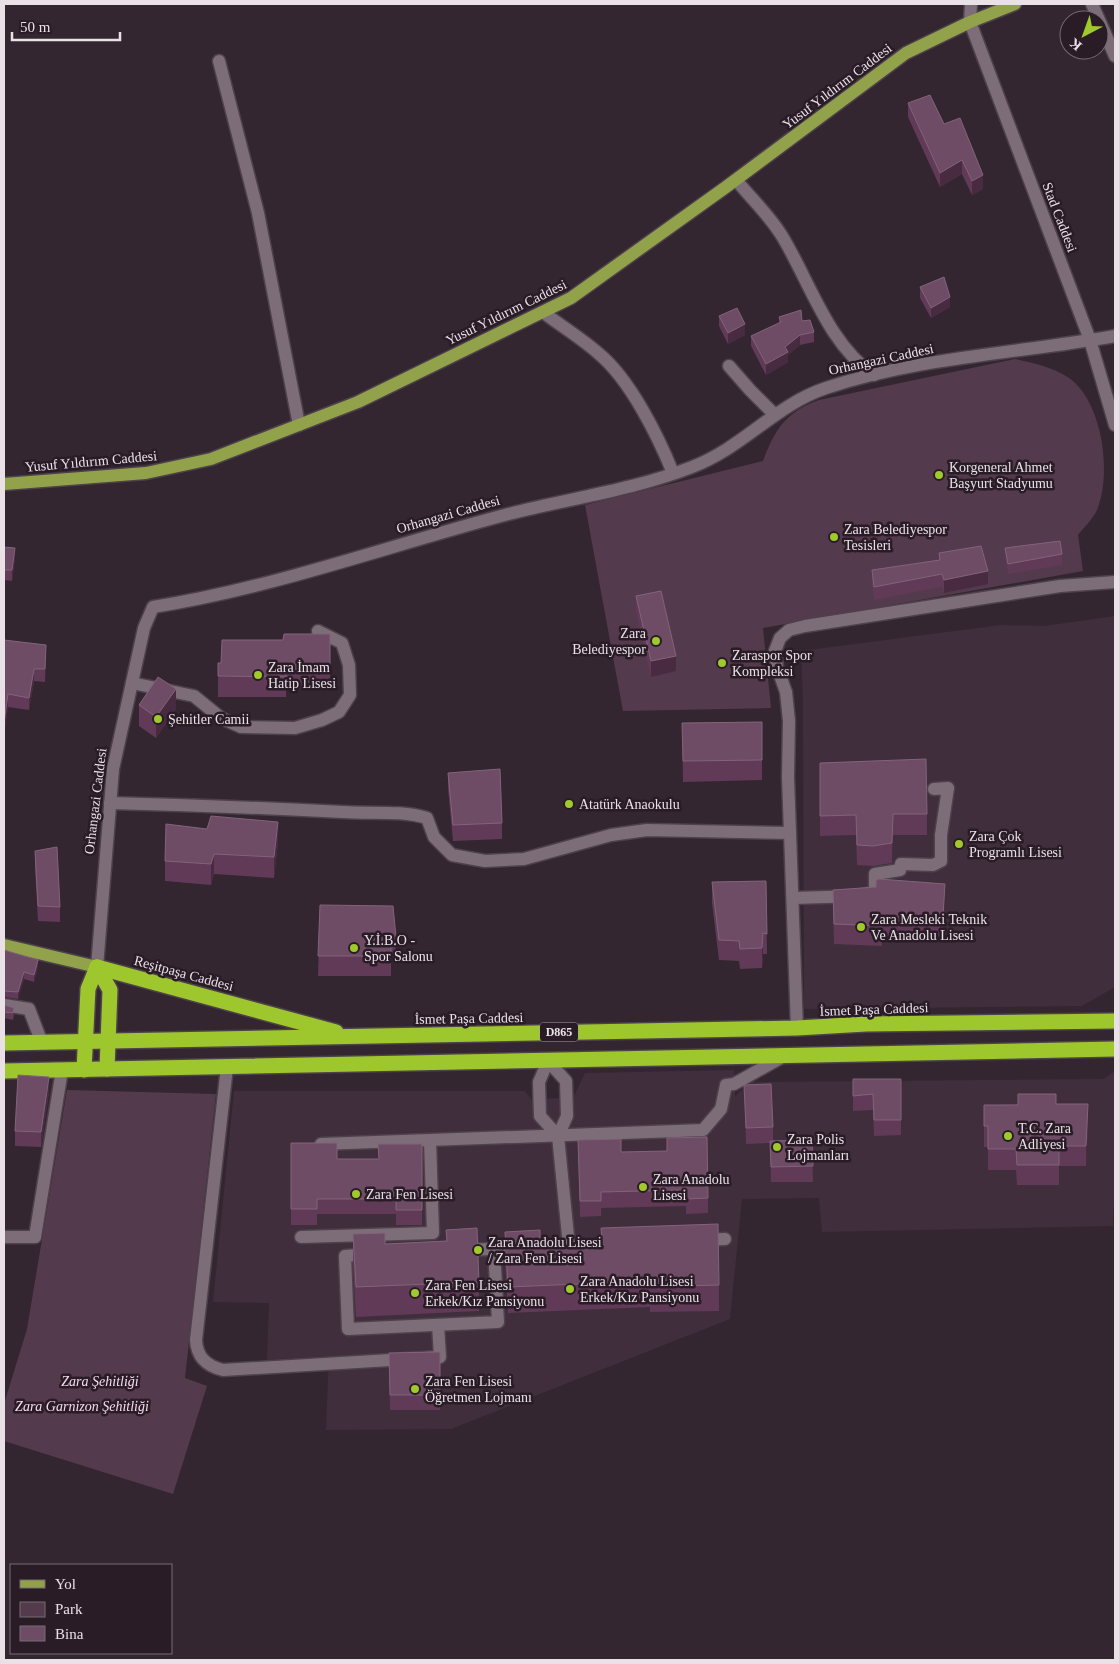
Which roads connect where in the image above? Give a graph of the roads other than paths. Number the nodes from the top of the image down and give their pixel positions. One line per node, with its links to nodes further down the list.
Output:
1 (971, 4): 4 (street)
2 (1015, 4): 4 (main road, Yusuf Yıldırım Caddesi)
3 (1092, 4): 5 (street)
4 (970, 22): 7 (main road, Yusuf Yıldırım Caddesi); 10 (street, Stad Caddesi)
5 (1115, 56)
6 (219, 61): 14 (street)
7 (736, 180): 8 (main road, Yusuf Yıldırım Caddesi); 12 (street)
8 (542, 312): 14 (main road, Yusuf Yıldırım Caddesi); 16 (street)
9 (1115, 336): 10 (street, Orhangazi Caddesi)
10 (1090, 340): 12 (street, Orhangazi Caddesi); 15 (street, Stad Caddesi)
11 (730, 366): 13 (street)
12 (874, 375): 13 (street, Orhangazi Caddesi)
13 (775, 415): 16 (street, Orhangazi Caddesi)
14 (298, 425): 17 (main road, Yusuf Yıldırım Caddesi)
15 (1115, 425)
16 (673, 473): 20 (street, Orhangazi Caddesi)
17 (4, 484)
18 (1115, 582): 23 (street)
19 (318, 632): 20 (street)
20 (132, 683): 22 (street, Orhangazi Caddesi)
21 (934, 789): 24 (street)
22 (110, 804): 23 (street); 26 (street, Orhangazi Caddesi)
23 (790, 833): 24 (street)
24 (793, 898): 29 (street)
25 (4, 945): 26 (main road, Reşitpaşa Caddesi)
26 (97, 966): 30 (highway, Reşitpaşa Caddesi); 31 (highway, Orhangazi Caddesi); 32 (highway)
27 (4, 1005): 34 (street)
28 (1115, 1021): 29 (highway, İsmet Paşa Caddesi / D865)
29 (797, 1028): 30 (highway, İsmet Paşa Caddesi / D865)
30 (354, 1037): 32 (highway, İsmet Paşa Caddesi / D865)
31 (85, 1040): 32 (highway, İsmet Paşa Caddesi / D865); 34 (highway, İsmet Paşa Caddesi / D865); 41 (highway, Orhangazi Caddesi)
32 (108, 1042): 39 (highway)
33 (4, 1043): 34 (highway, İsmet Paşa Caddesi / D865)
34 (42, 1043)
35 (1115, 1049): 36 (highway, D865)
36 (784, 1056): 37 (highway, D865); 43 (street)
37 (548, 1060): 38 (highway, D865); 43 (street); 43 (street)
38 (227, 1067): 39 (highway, D865); 55 (street)
39 (107, 1069): 41 (highway, D865)
40 (62, 1070): 41 (highway, D865); 42 (highway, D865); 46 (street)
41 (84, 1070)
42 (4, 1071)
43 (558, 1136): 44 (street); 50 (street)
44 (430, 1140): 45 (street); 47 (street)
45 (313, 1144)
46 (4, 1237)
47 (301, 1237)
48 (725, 1239): 49 (street)
49 (686, 1241)
50 (569, 1246)
51 (532, 1248): 52 (street)
52 (494, 1249): 53 (street); 55 (street)
53 (444, 1251)
54 (384, 1254): 55 (street)
55 (438, 1325)

